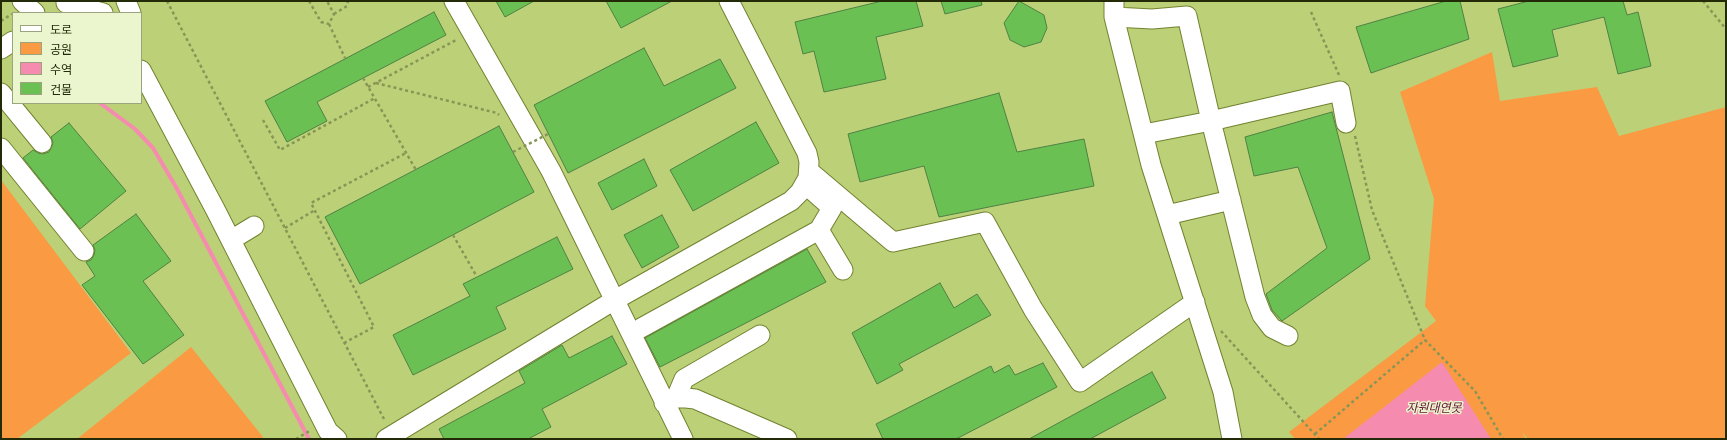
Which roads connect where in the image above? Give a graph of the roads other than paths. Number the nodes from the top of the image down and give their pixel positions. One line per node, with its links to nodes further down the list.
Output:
1 (22, 1): 7 (street)
2 (126, 1): 9 (street)
3 (454, 1): 27 (street)
4 (729, 1): 19 (street)
5 (62, 6): 8 (street)
6 (1114, 9): 14 (street); 16 (street)
7 (34, 12)
8 (97, 12)
9 (131, 12)
10 (12, 41): 11 (street)
11 (1, 49)
12 (142, 72): 24 (street)
13 (1, 93): 17 (street)
14 (1211, 121): 15 (street); 16 (street); 20 (street)
15 (1350, 128)
16 (1144, 134): 21 (street)
17 (42, 143)
18 (1, 148): 25 (street)
19 (807, 178): 23 (street); 27 (street); 28 (street)
20 (1231, 200): 21 (street); 31 (street)
21 (1167, 215): 28 (street)
22 (254, 226): 24 (street)
23 (819, 230): 26 (street); 29 (street)
24 (231, 240): 34 (street)
25 (84, 251)
26 (843, 270)
27 (613, 301): 32 (street); 33 (street)
28 (1195, 302): 37 (street)
29 (641, 328)
30 (760, 335): 32 (street)
31 (1288, 336)
32 (670, 401): 35 (street); 36 (street)
33 (389, 437)
34 (337, 439)
35 (683, 439)
36 (787, 439)
37 (1232, 439)

